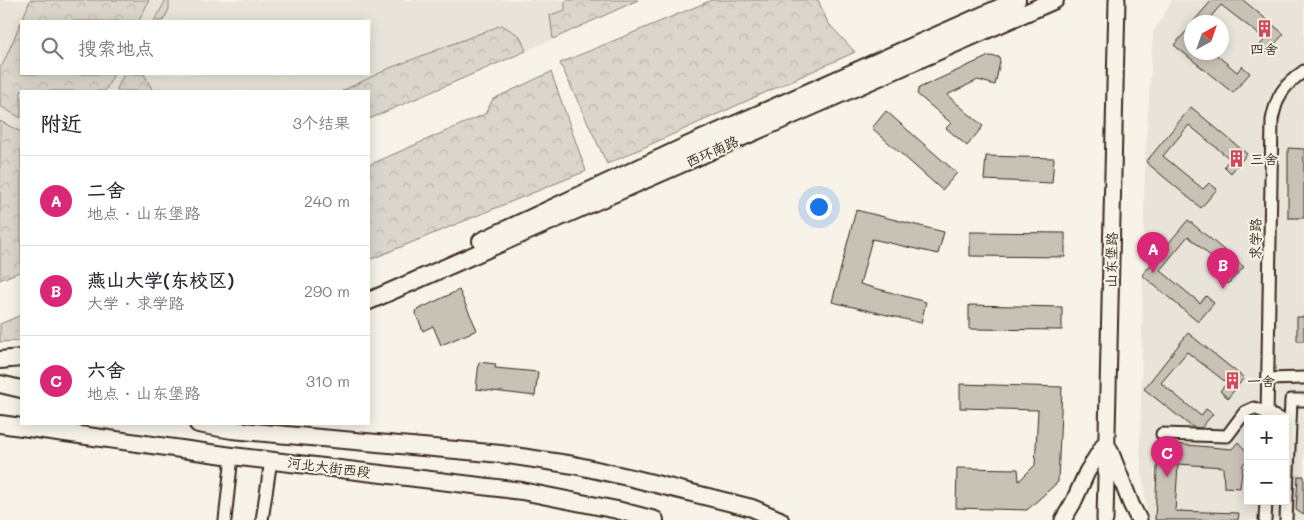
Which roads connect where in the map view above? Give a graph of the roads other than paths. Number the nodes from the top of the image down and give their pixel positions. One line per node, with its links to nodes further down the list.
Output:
1 (1017, 0): 5 (highway, 西环南路)
2 (1055, 0): 6 (highway, 西环南路)
3 (1117, 0): 22 (main road, 山东堡路)
4 (1304, 71): 9 (street, 求学路)
5 (370, 291)
6 (370, 302)
7 (20, 358): 8 (highway)
8 (0, 360)
9 (1268, 378): 10 (street); 15 (street, 求学路)
10 (1304, 378)
11 (0, 384): 12 (highway)
12 (20, 389)
13 (1304, 400): 16 (street)
14 (1265, 415): 21 (street)
15 (1267, 415)
16 (1287, 415)
17 (204, 425): 20 (highway, 河北大街西段)
18 (256, 425): 20 (highway)
19 (8, 426): 23 (highway, 河北大街西段)
20 (269, 434): 30 (highway, 河北大街西段)
21 (1162, 434)
22 (1106, 442): 31 (main road); 32 (main road, 山东堡路); 33 (main road)
23 (232, 456): 24 (highway, 河北大街西段); 27 (street)
24 (270, 460): 28 (street); 29 (highway, 河北大街西段)
25 (1266, 505): 34 (street)
26 (1286, 505): 35 (street)
27 (225, 520)
28 (262, 520)
29 (655, 520)
30 (780, 520)
31 (1063, 520)
32 (1105, 520)
33 (1139, 520)
34 (1265, 520)
35 (1286, 520)

